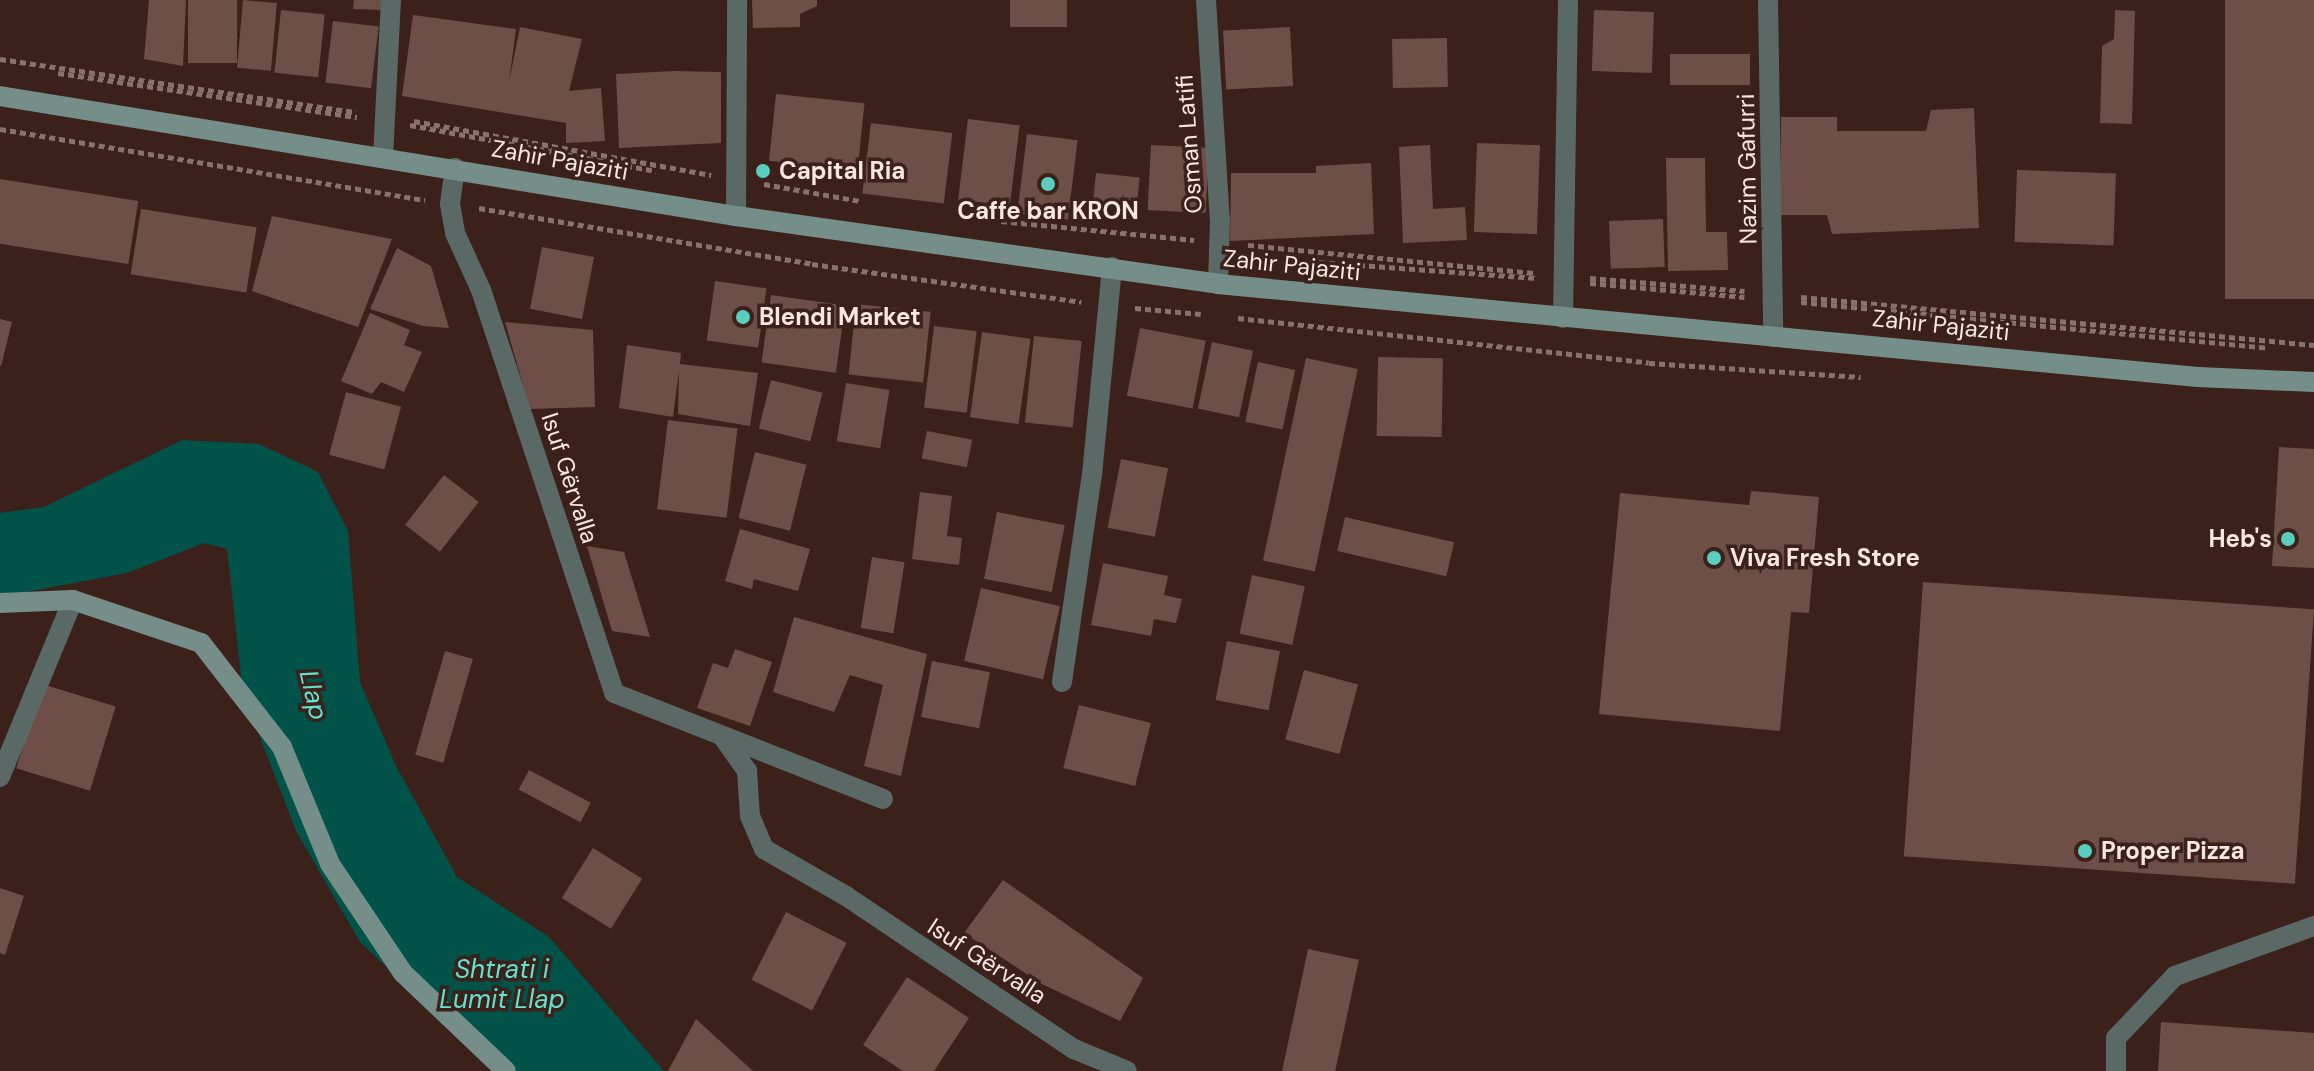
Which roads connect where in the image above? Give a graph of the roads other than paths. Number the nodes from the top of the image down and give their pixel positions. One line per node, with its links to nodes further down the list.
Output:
1 (391, 0): 7 (street)
2 (737, 0): 9 (street)
3 (1206, 0): 11 (street, Osman Latifi)
4 (1568, 0): 12 (street)
5 (1768, 0): 13 (street, Nazim Gafurri)
6 (0, 96): 7 (main road, Zahir Pajaziti)
7 (383, 157): 8 (main road, Zahir Pajaziti)
8 (455, 168): 9 (main road, Zahir Pajaziti); 18 (street, Isuf Gërvalla)
9 (736, 216): 10 (main road, Zahir Pajaziti)
10 (1112, 267): 11 (main road, Zahir Pajaziti); 17 (street)
11 (1218, 284): 12 (main road, Zahir Pajaziti)
12 (1563, 318): 13 (main road, Zahir Pajaziti)
13 (1773, 337): 14 (main road, Zahir Pajaziti)
14 (2314, 382)
15 (73, 600): 16 (main road); 19 (street); 22 (main road)
16 (0, 603)
17 (1062, 682)
18 (723, 737): 20 (street, Isuf Gërvalla); 23 (street, Isuf Gërvalla)
19 (0, 777)
20 (883, 799)
21 (2314, 926): 24 (street)
22 (506, 1071)
23 (1127, 1071)
24 (2116, 1071)

